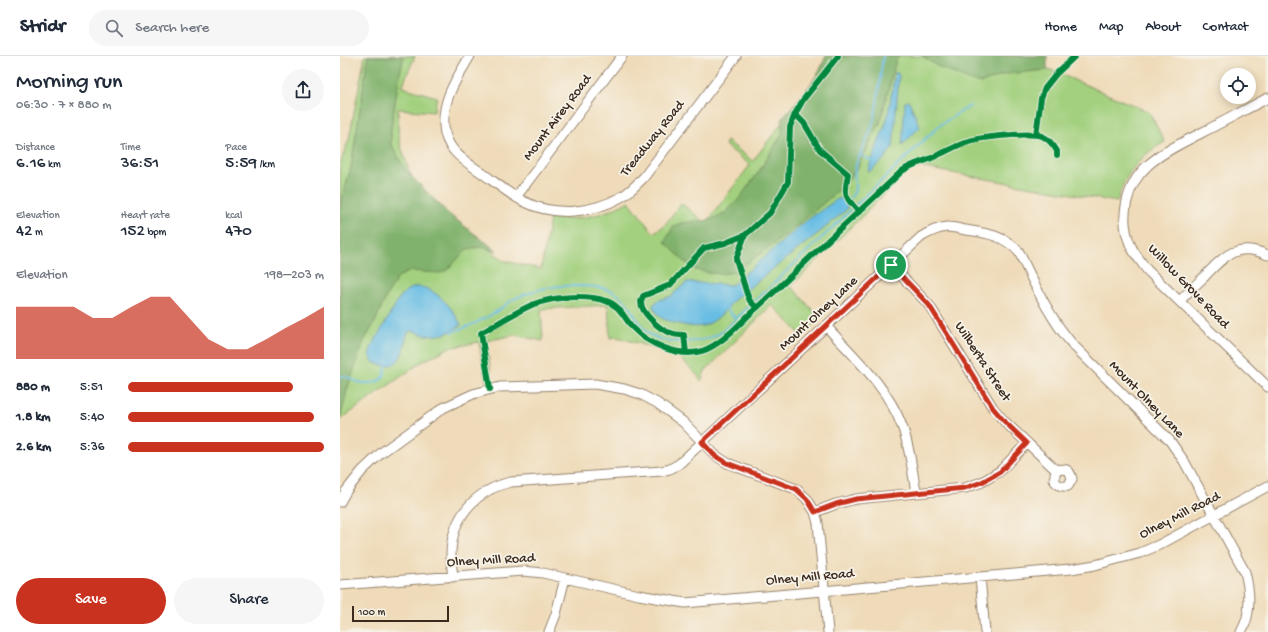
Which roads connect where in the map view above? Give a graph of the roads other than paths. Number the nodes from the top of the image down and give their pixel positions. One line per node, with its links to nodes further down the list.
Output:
1 (470, 56): 5 (street, Treadway Road)
2 (622, 56): 5 (street, Mount Airey Road)
3 (736, 56): 5 (street, Treadway Road)
4 (1268, 98): 8 (street, Willow Grove Road)
5 (516, 197)
6 (1268, 255): 8 (street)
7 (891, 265): 9 (street, Mount Olney Lane); 12 (street, Wilberta Street); 18 (street, Mount Olney Lane)
8 (1180, 301): 10 (street, Willow Grove Road)
9 (826, 326): 11 (street, Mount Olney Lane); 15 (street)
10 (1268, 387)
11 (702, 442): 16 (street); 17 (street); 19 (street, Mount Olney Lane)
12 (1027, 443): 13 (street, Wilberta Street); 15 (street)
13 (1056, 470)
14 (1268, 486): 18 (street, Olney Mill Road)
15 (916, 492): 17 (street)
16 (340, 502)
17 (815, 512): 23 (street)
18 (1214, 516): 20 (street, Olney Mill Road); 27 (street, Mount Olney Lane)
19 (453, 577): 21 (street, Olney Mill Road); 22 (street, Olney Mill Road)
20 (980, 577): 23 (street, Olney Mill Road); 26 (street)
21 (565, 578): 23 (street, Olney Mill Road); 24 (street)
22 (340, 585)
23 (824, 591): 25 (street)
24 (549, 632)
25 (828, 632)
26 (985, 632)
27 (1241, 632)

